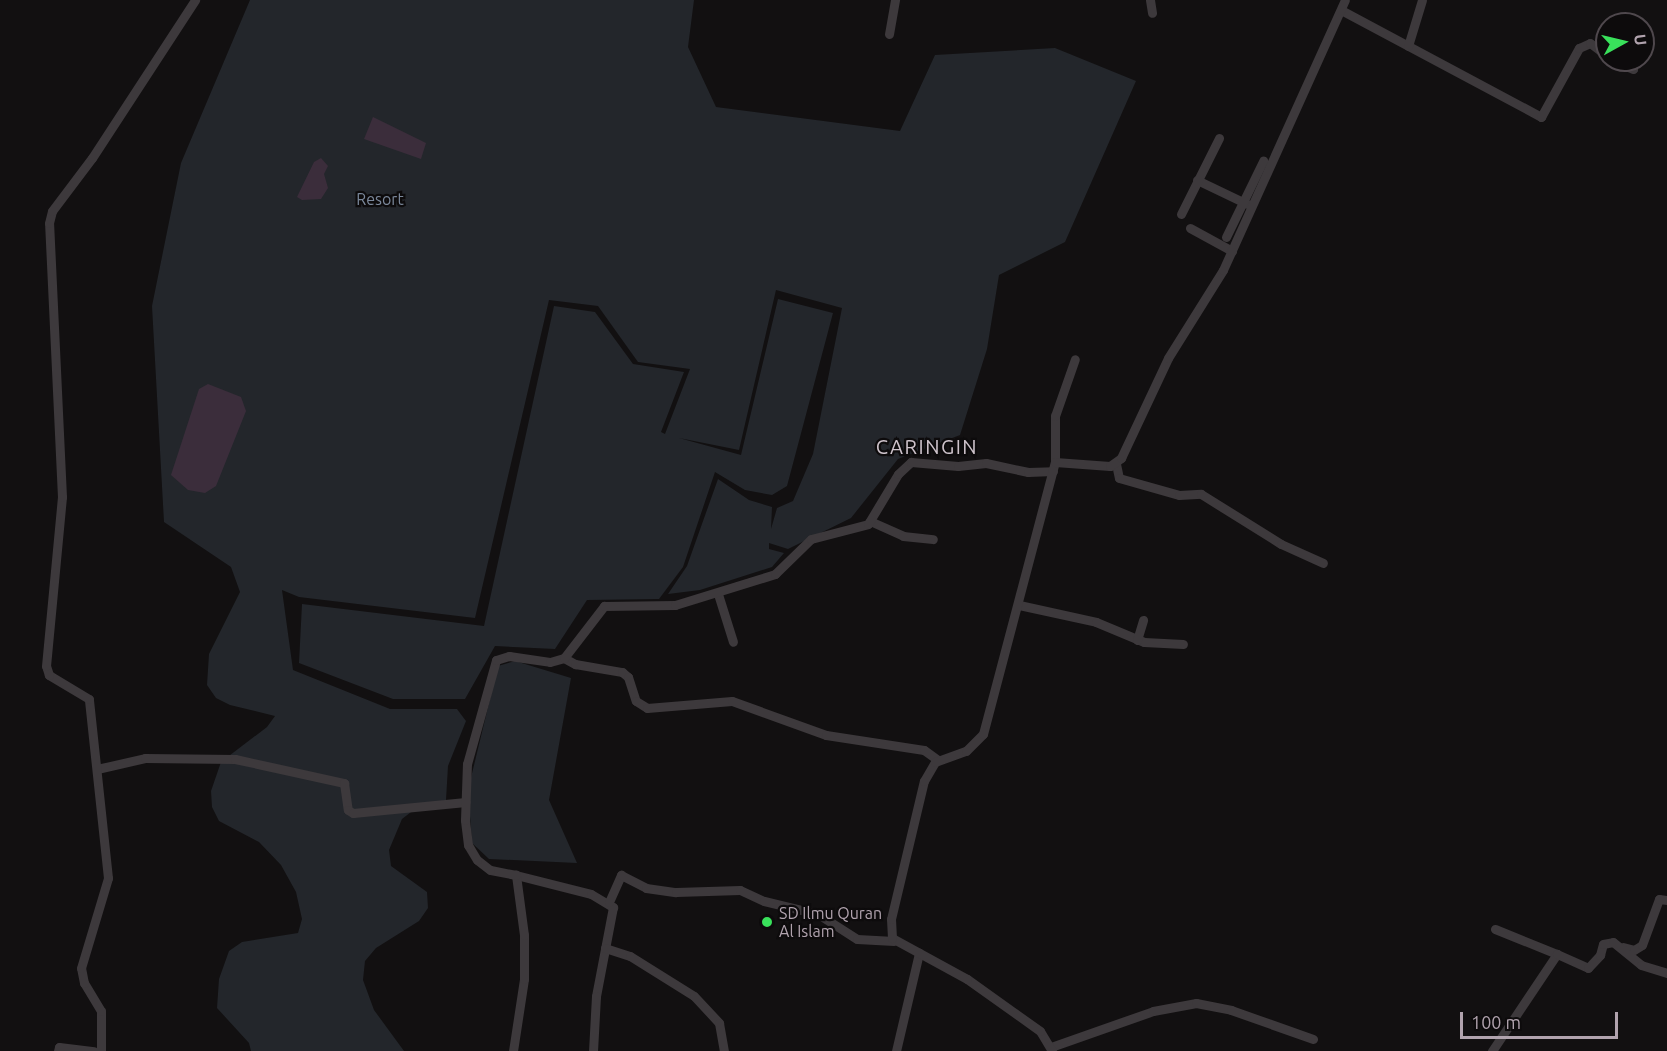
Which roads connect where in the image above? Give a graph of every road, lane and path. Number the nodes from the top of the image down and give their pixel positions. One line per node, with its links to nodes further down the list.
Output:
1 (195, 0): 32 (street)
2 (896, 0): 7 (street)
3 (1150, 0): 6 (street)
4 (1422, 0): 8 (street)
5 (1343, 5): 8 (street); 13 (street)
6 (1152, 13)
7 (889, 34)
8 (1408, 46): 9 (street)
9 (1595, 47)
10 (1219, 138): 12 (street)
11 (1263, 161): 13 (street)
12 (1197, 180): 13 (street); 14 (street)
13 (1248, 204): 16 (street); 17 (street)
14 (1180, 214)
15 (1190, 228): 17 (street)
16 (1226, 237)
17 (1232, 252): 19 (street)
18 (1075, 359): 20 (street)
19 (1116, 464): 20 (street); 23 (street)
20 (1054, 466): 21 (street); 25 (street)
21 (870, 521): 22 (street); 24 (street)
22 (933, 539)
23 (1323, 563)
24 (718, 594): 28 (street); 30 (street)
25 (1020, 605): 27 (street); 31 (street)
26 (1143, 620): 27 (street)
27 (1137, 640): 29 (street)
28 (733, 642)
29 (1183, 644)
30 (564, 658): 31 (street); 33 (street)
31 (939, 760): 38 (street)
32 (97, 770): 33 (street); 48 (street)
33 (465, 801): 34 (street)
34 (516, 875): 36 (street); 49 (street)
35 (1667, 900): 39 (street)
36 (609, 902): 38 (street); 40 (street)
37 (1495, 929): 42 (street)
38 (894, 941): 41 (street)
39 (1621, 946): 42 (street); 43 (street)
40 (605, 948): 50 (street); 51 (street)
41 (919, 953): 45 (street); 52 (street)
42 (1557, 954): 53 (street)
43 (1667, 973)
44 (1313, 1039): 45 (street)
45 (1051, 1049)
46 (58, 1051): 47 (street)
47 (94, 1051)
48 (101, 1051)
49 (513, 1051)
50 (593, 1051)
51 (724, 1051)
52 (896, 1051)
53 (1492, 1051)

